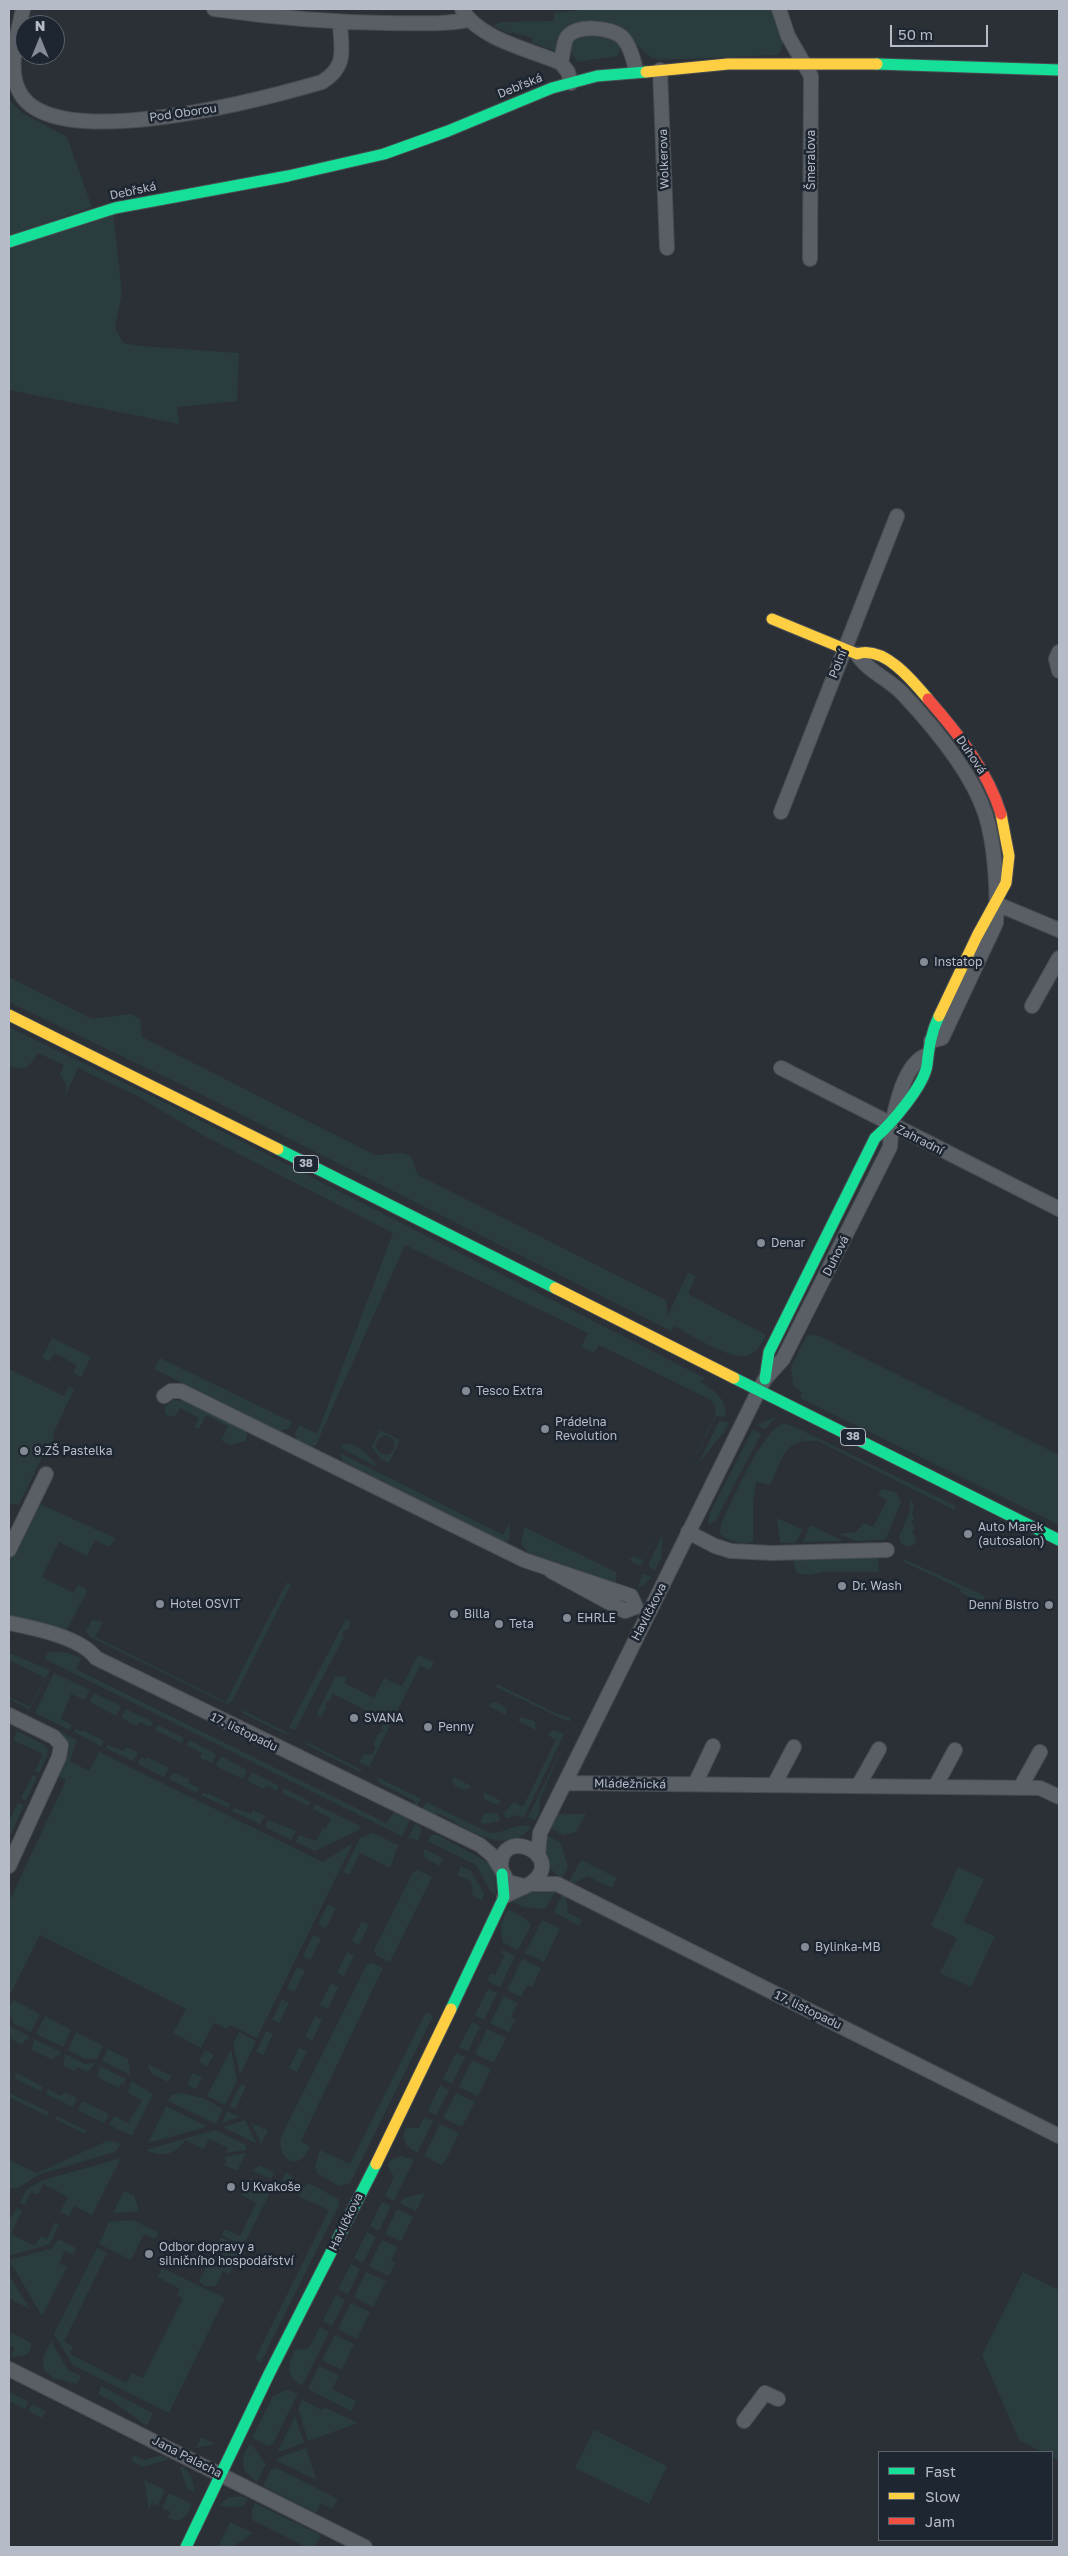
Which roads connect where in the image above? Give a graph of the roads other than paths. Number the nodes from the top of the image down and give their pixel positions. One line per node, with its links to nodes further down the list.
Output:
1 (24, 9): 6 (street, Pod Oborou)
2 (214, 9): 5 (street)
3 (779, 9): 8 (street)
4 (465, 14): 5 (street); 7 (street)
5 (340, 22): 6 (street, Pod Oborou)
6 (12, 55)
7 (561, 63): 11 (street); 12 (street)
8 (804, 64): 9 (main road, Debřská); 10 (main road, Debřská); 15 (street, Šmeralova)
9 (660, 70): 11 (main road, Debřská); 14 (street, Wolkerova)
10 (1059, 70)
11 (636, 71): 12 (main road, Debřská)
12 (571, 83): 13 (main road, Debřská)
13 (9, 242)
14 (667, 248)
15 (810, 259)
16 (897, 516): 18 (street, Polní)
17 (772, 619): 18 (main road, Duhová)
18 (844, 648): 20 (main road, Duhová); 24 (street, Polní)
19 (1059, 652): 21 (street)
20 (857, 654): 22 (main road, Duhová); 23 (street, Duhová)
21 (1059, 671)
22 (927, 697): 23 (street); 25 (main road, Duhová)
23 (916, 708): 25 (street, Duhová)
24 (781, 812)
25 (997, 904): 26 (street); 30 (street, Duhová)
26 (1059, 930)
27 (1059, 958): 28 (street)
28 (1032, 1006)
29 (9, 1015): 35 (main road, 38)
30 (931, 1041): 31 (main road, Duhová)
31 (925, 1056): 33 (street, Duhová)
32 (781, 1068): 33 (street, Zahradní)
33 (891, 1126): 34 (street, Zahradní); 35 (street, Duhová)
34 (1059, 1210)
35 (762, 1384): 38 (street, Havlíčkova); 39 (main road, 38)
36 (164, 1396): 42 (street)
37 (46, 1474): 40 (street)
38 (688, 1532): 41 (street); 50 (street, Havlíčkova)
39 (1059, 1540)
40 (9, 1550)
41 (888, 1550)
42 (551, 1571): 42 (street)
43 (9, 1623): 58 (street, 17. listopadu)
44 (9, 1715): 61 (street)
45 (713, 1746): 51 (street)
46 (794, 1747): 52 (street)
47 (879, 1749): 53 (street)
48 (955, 1750): 54 (street)
49 (1040, 1752): 55 (street)
50 (565, 1783): 51 (street, Mládežnická); 57 (street, Havlíčkova)
51 (695, 1784): 52 (street, Mládežnická)
52 (774, 1785): 53 (street, Mládežnická)
53 (858, 1786): 54 (street, Mládežnická)
54 (935, 1787): 55 (street, Mládežnická)
55 (1020, 1788): 56 (street, Mládežnická)
56 (1059, 1797)
57 (540, 1833): 59 (street); 60 (street)
58 (480, 1845): 59 (street); 62 (street)
59 (517, 1846): 60 (street); 62 (street)
60 (539, 1858): 63 (street); 64 (street)
61 (9, 1866)
62 (501, 1871): 64 (street); 65 (main road)
63 (557, 1884): 64 (street); 66 (street, 17. listopadu)
64 (527, 1885): 65 (street)
65 (504, 1897): 70 (main road, Havlíčkova)
66 (1059, 2136)
67 (9, 2369): 70 (street, Jana Palacha)
68 (778, 2399): 69 (street)
69 (744, 2421)
70 (220, 2474): 71 (main road, Havlíčkova); 72 (street, Jana Palacha)
71 (186, 2547)
72 (365, 2547)

